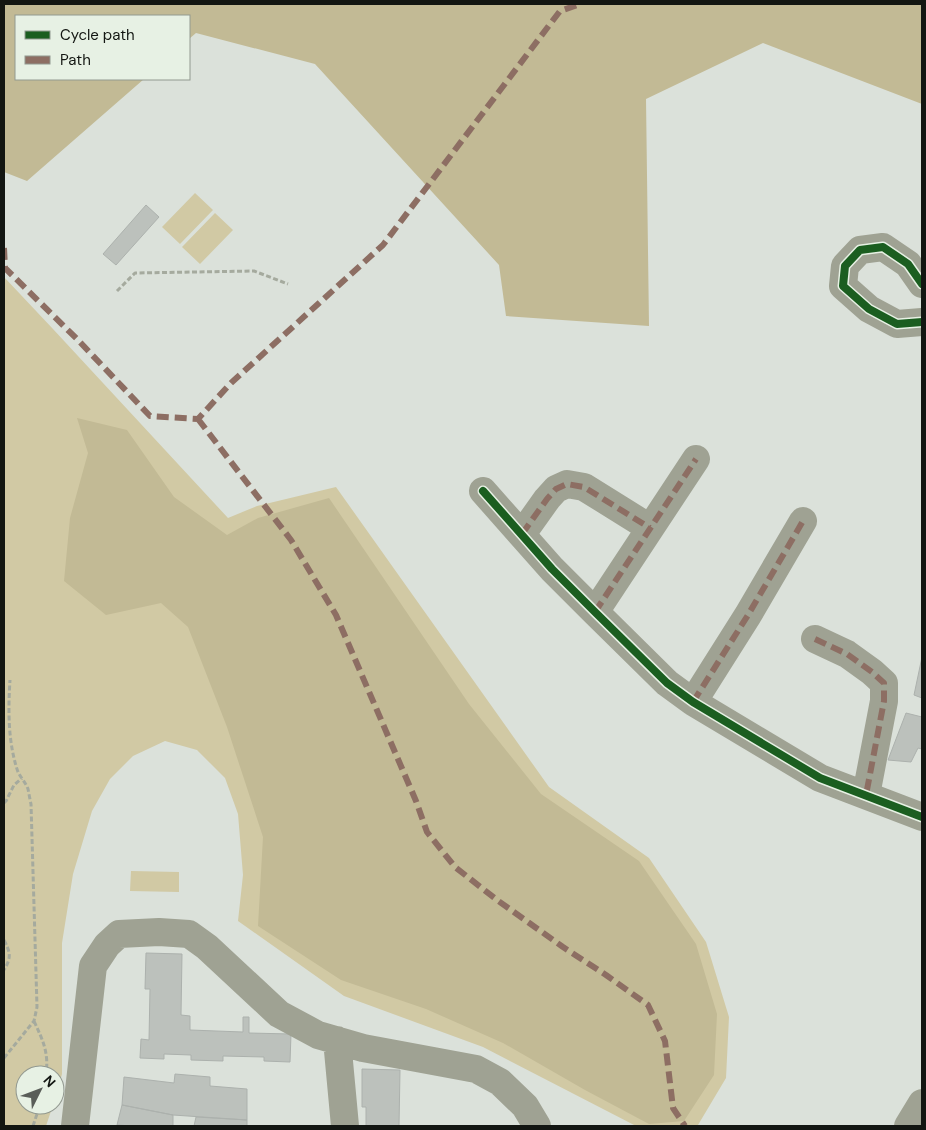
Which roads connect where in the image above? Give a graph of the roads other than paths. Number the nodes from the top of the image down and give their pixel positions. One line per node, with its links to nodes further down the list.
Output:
1 (922, 284): 2 (street)
2 (922, 322)
3 (696, 459): 6 (street)
4 (483, 491): 7 (street)
5 (803, 521): 10 (street)
6 (650, 528): 7 (street); 8 (street)
7 (522, 534): 8 (street)
8 (595, 612): 10 (street)
9 (815, 639): 11 (street)
10 (693, 702): 11 (street)
11 (866, 796): 12 (street)
12 (922, 817)
13 (337, 1040): 15 (street); 16 (street); 17 (street)
14 (922, 1103): 18 (street)
15 (75, 1126)
16 (345, 1126)
17 (536, 1126)
18 (908, 1126)

